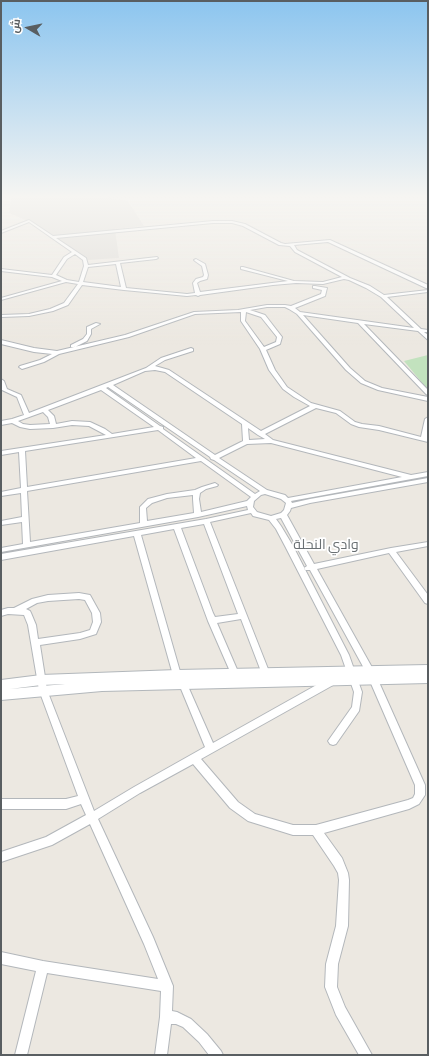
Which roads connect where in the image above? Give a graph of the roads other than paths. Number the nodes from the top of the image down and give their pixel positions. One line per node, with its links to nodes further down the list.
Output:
1 (67, 246): 4 (street)
2 (292, 246): 12 (street)
3 (340, 246): 17 (street)
4 (75, 252): 8 (street); 11 (street)
5 (156, 258): 7 (street)
6 (196, 260): 20 (street)
7 (118, 262): 8 (street); 18 (street)
8 (86, 266): 16 (street)
9 (243, 268): 14 (street)
10 (1, 270): 11 (street)
11 (53, 276): 13 (street)
12 (350, 279): 15 (street); 21 (street)
13 (66, 281): 16 (street); 22 (street)
14 (296, 282): 15 (street); 20 (street)
15 (304, 282): 23 (street)
16 (81, 283): 18 (street); 26 (street)
17 (428, 287)
18 (124, 289): 20 (street)
19 (428, 291): 21 (street)
20 (198, 294)
21 (383, 296): 29 (street)
22 (1, 299)
23 (291, 308): 24 (street); 25 (street)
24 (244, 310): 33 (street); 33 (street); 35 (street)
25 (299, 313): 27 (street); 43 (street)
26 (1, 316)
27 (358, 321): 29 (street); 42 (street)
28 (98, 324): 35 (street)
29 (418, 329): 30 (street); 31 (street)
30 (428, 331)
31 (428, 338)
32 (1, 342): 36 (street)
33 (262, 349): 44 (street)
34 (191, 350): 38 (street)
35 (64, 351): 36 (street)
36 (56, 353): 37 (street)
37 (22, 366)
38 (149, 368): 40 (street); 50 (street)
39 (1, 381): 46 (street)
40 (109, 385): 41 (street); 52 (street)
41 (102, 388): 45 (street); 53 (street)
42 (428, 393)
43 (428, 399)
44 (315, 406): 54 (street); 56 (street)
45 (44, 410): 46 (street); 51 (street)
46 (27, 416): 48 (street)
47 (428, 419): 56 (street)
48 (13, 421): 49 (street); 51 (street)
49 (1, 423)
50 (245, 425): 54 (street); 58 (street)
51 (53, 426): 55 (street)
52 (167, 426): 53 (street); 61 (street)
53 (158, 428): 55 (street); 62 (street)
54 (260, 434): 57 (street)
55 (110, 436): 59 (street)
56 (426, 439)
57 (271, 441): 58 (street); 64 (street)
58 (246, 442): 61 (street)
59 (22, 450): 60 (street); 67 (street)
60 (1, 453)
61 (213, 458): 69 (street)
62 (201, 459): 67 (street); 71 (street)
63 (428, 474): 64 (street)
64 (411, 477): 73 (street)
65 (427, 482): 73 (street)
66 (215, 485): 68 (street)
67 (24, 490): 70 (street); 80 (street)
68 (197, 492): 76 (street); 83 (street)
69 (265, 492): 71 (street); 73 (street)
70 (1, 494)
71 (254, 496): 72 (street)
72 (249, 503): 74 (street); 75 (street)
73 (288, 503): 77 (street)
74 (227, 508): 76 (street); 78 (street)
75 (252, 511): 78 (street); 79 (street)
76 (198, 515): 83 (street)
77 (283, 515): 79 (street); 91 (street)
78 (230, 516): 81 (street)
79 (271, 518): 92 (street)
80 (26, 519): 82 (street); 87 (street)
81 (206, 521): 84 (street); 96 (street)
82 (1, 523)
83 (144, 524): 87 (street)
84 (177, 527): 85 (street); 97 (street)
85 (137, 534): 90 (street); 105 (street)
86 (428, 544): 89 (street)
87 (27, 545): 88 (street)
88 (1, 550)
89 (391, 550): 91 (street); 93 (street)
90 (1, 557)
91 (312, 568): 92 (street); 103 (street)
92 (302, 569): 102 (street)
93 (428, 601)
94 (17, 610): 95 (street); 98 (street); 98 (street)
95 (1, 613)
96 (243, 616): 97 (street); 101 (street)
97 (212, 621): 100 (street)
98 (35, 643): 108 (street)
99 (428, 670): 103 (main road)
100 (235, 674): 101 (main road); 105 (main road)
101 (266, 674): 102 (main road)
102 (352, 676): 103 (main road); 106 (main road); 110 (street)
103 (372, 676): 104 (main road); 116 (street)
104 (428, 678)
105 (180, 679): 106 (main road); 108 (main road); 111 (street)
106 (332, 681): 111 (street)
107 (1, 685): 108 (main road)
108 (42, 685): 109 (main road); 113 (street)
109 (1, 695)
110 (333, 741)
111 (211, 749): 112 (street)
112 (195, 759): 115 (street); 116 (street)
113 (84, 799): 114 (street); 115 (street)
114 (1, 804)
115 (93, 817): 117 (street); 120 (street)
116 (316, 830): 125 (street)
117 (1, 857)
118 (1, 958): 119 (street)
119 (43, 967): 120 (street); 122 (street)
120 (167, 986): 121 (street)
121 (166, 1017): 123 (street); 124 (street)
122 (21, 1055)
123 (161, 1055)
124 (217, 1055)
125 (366, 1055)

